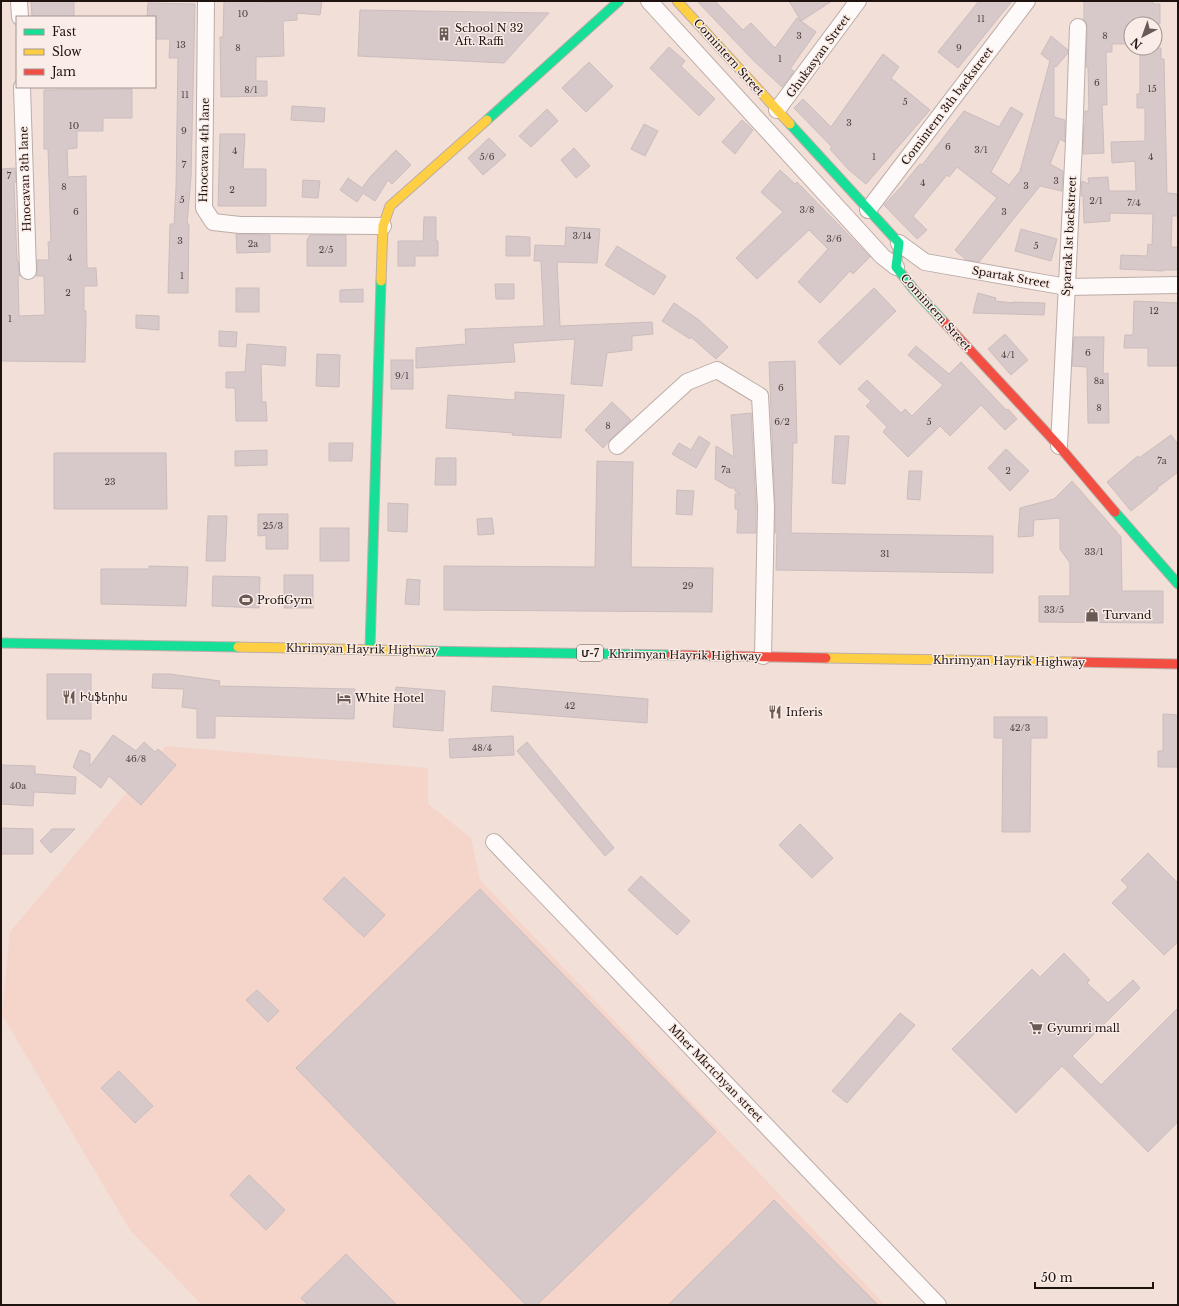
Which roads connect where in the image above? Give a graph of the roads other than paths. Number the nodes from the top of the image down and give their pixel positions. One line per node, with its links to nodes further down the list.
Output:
1 (19, 1): 8 (street)
2 (206, 1): 13 (street, Hnocavan 4th lane)
3 (619, 1): 13 (main road)
4 (649, 1): 15 (street)
5 (677, 1): 11 (main road, Comintern Street)
6 (858, 1): 11 (street, Ghukasyan Street)
7 (1027, 1): 12 (street, Comintern 3th backstreet)
8 (20, 16)
9 (1078, 27): 18 (street, Spartak 1st backstreet)
10 (22, 88): 16 (street, Hnocavan 3th lane)
11 (777, 110): 12 (main road, Comintern Street)
12 (868, 210): 14 (main road, Comintern Street)
13 (382, 226): 23 (main road)
14 (899, 243): 15 (main road, Comintern Street); 18 (street, Spartak Street)
15 (896, 267): 20 (main road, Comintern Street)
16 (28, 271)
17 (1178, 285): 18 (street, Spartak Street)
18 (1067, 286): 20 (street, Spartak 1st backstreet)
19 (617, 446): 24 (street)
20 (1059, 446): 21 (main road, Comintern Street)
21 (1178, 584)
22 (1, 642): 23 (main road, Khrimyan Hayrik Highway / Մ-7)
23 (370, 649): 24 (main road, Khrimyan Hayrik Highway / Մ-7)
24 (762, 656): 25 (main road, Khrimyan Hayrik Highway / Մ-7)
25 (1178, 664)
26 (494, 842): 27 (street, Mher Mkrtchyan street)
27 (938, 1305)

